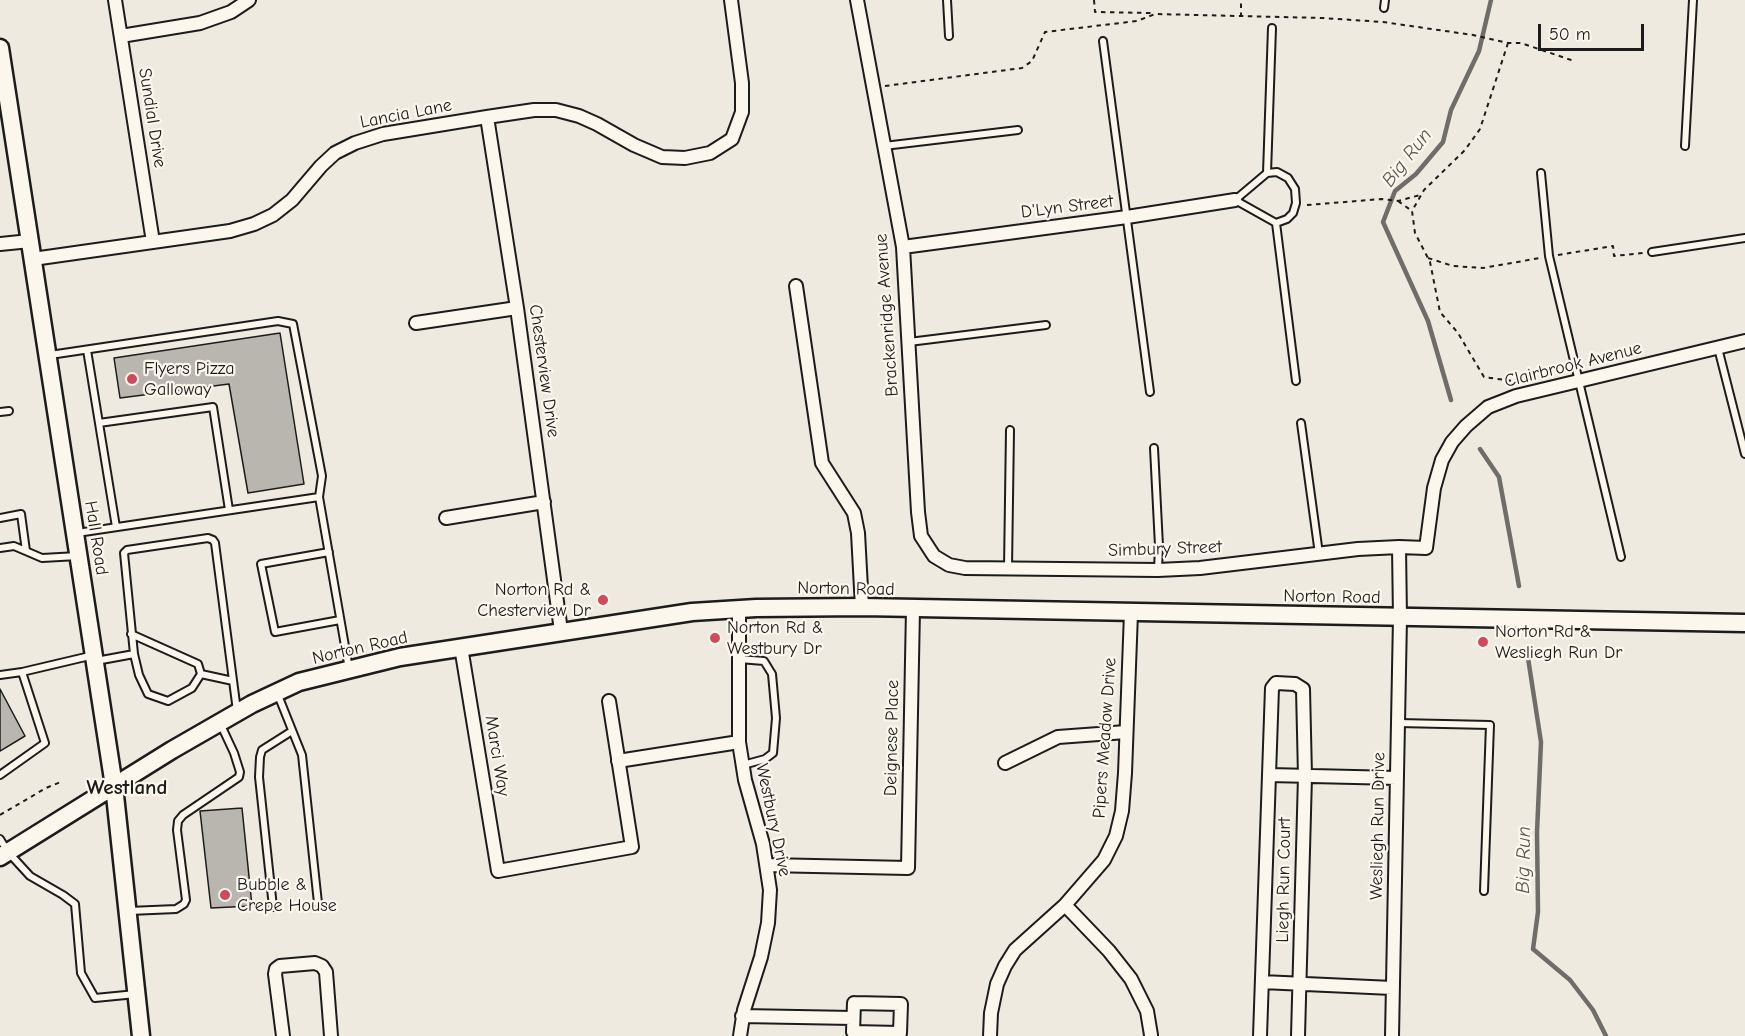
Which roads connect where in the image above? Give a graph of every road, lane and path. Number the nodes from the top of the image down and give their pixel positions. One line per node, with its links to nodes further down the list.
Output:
1 (115, 0): 14 (street, Sundial Drive)
2 (249, 0): 14 (street)
3 (731, 0): 21 (street, Lancia Lane)
4 (857, 0): 20 (street, Brackenridge Avenue)
5 (947, 0): 15 (lane)
6 (1095, 0): 11 (path)
7 (1241, 0): 12 (path)
8 (1385, 0): 10 (lane)
9 (1693, 0): 24 (lane)
10 (1384, 8)
11 (1155, 14): 12 (path); 20 (path)
12 (1241, 17): 17 (path)
13 (1272, 28): 25 (lane)
14 (121, 36): 36 (street, Sundial Drive)
15 (949, 36)
16 (1103, 40): 32 (lane)
17 (1508, 43): 19 (path); 27 (path)
18 (0, 48): 35 (main road, Hall Road)
19 (1574, 61)
20 (873, 87): 23 (street, Brackenridge Avenue)
21 (487, 117): 36 (street, Lancia Lane); 44 (street, Chesterview Drive)
22 (1018, 130): 23 (lane)
23 (884, 146): 38 (street, Brackenridge Avenue)
24 (1685, 146)
25 (1267, 173): 28 (lane); 30 (lane)
26 (1541, 173): 40 (lane)
27 (1420, 195): 29 (path); 31 (path)
28 (1235, 200): 32 (street, D'Lyn Street); 33 (lane)
29 (1398, 201): 30 (path); 31 (path)
30 (1295, 207): 33 (lane)
31 (1412, 211): 41 (path)
32 (1127, 218): 38 (street, D'Lyn Street); 54 (lane)
33 (1276, 223): 52 (lane)
34 (1745, 238): 39 (lane)
35 (30, 241): 37 (street); 42 (main road, Hall Road)
36 (153, 242): 42 (street, Lancia Lane)
37 (0, 244)
38 (903, 247): 48 (street, Brackenridge Avenue)
39 (1652, 252): 40 (path)
40 (1549, 256): 41 (path); 53 (lane)
41 (1428, 258): 55 (path)
42 (33, 259): 51 (main road, Hall Road)
43 (796, 286): 80 (street)
44 (517, 308): 45 (street); 64 (street, Chesterview Drive)
45 (416, 323)
46 (1046, 325): 48 (lane)
47 (1745, 341): 49 (street, Clairbrook Avenue)
48 (908, 342): 76 (street, Brackenridge Avenue)
49 (1718, 348): 53 (street, Clairbrook Avenue); 62 (lane)
50 (87, 350): 51 (lane); 58 (lane); 63 (lane)
51 (48, 356): 69 (main road, Hall Road)
52 (1296, 381)
53 (1580, 381): 55 (street, Clairbrook Avenue); 77 (lane)
54 (1150, 392)
55 (1516, 396): 70 (street, Clairbrook Avenue)
56 (9, 411): 57 (lane)
57 (0, 412)
58 (99, 423): 65 (lane); 68 (lane)
59 (1301, 423): 74 (lane)
60 (1010, 430): 78 (lane)
61 (1154, 448): 79 (lane)
62 (1745, 454)
63 (319, 497): 65 (lane); 73 (lane)
64 (544, 502): 67 (street); 87 (street, Chesterview Drive)
65 (229, 510): 68 (lane)
66 (0, 518): 72 (lane)
67 (446, 518)
68 (116, 527): 69 (lane)
69 (75, 533): 75 (main road, Hall Road)
70 (1399, 547): 74 (street, Simbury Street); 84 (street)
71 (0, 548): 72 (lane)
72 (26, 551): 75 (lane)
73 (329, 552): 85 (lane); 85 (lane)
74 (1319, 554): 79 (street, Simbury Street)
75 (79, 556): 91 (main road, Hall Road)
76 (933, 556): 78 (street, Simbury Street)
77 (1621, 556)
78 (1008, 569): 79 (street, Simbury Street)
79 (1158, 570)
80 (862, 607): 81 (main road, Norton Road); 82 (main road, Norton Road)
81 (739, 608): 87 (main road, Norton Road); 92 (street, Westbury Drive)
82 (913, 609): 83 (main road, Norton Road); 117 (street, Deignese Place)
83 (1131, 613): 84 (main road, Norton Road); 104 (street, Pipers Meadow Drive)
84 (1400, 618): 86 (main road, Norton Road); 102 (street, Wesliegh Run Drive)
85 (340, 620): 93 (lane)
86 (1745, 623)
87 (561, 631): 89 (main road, Norton Road)
88 (131, 634): 90 (lane); 95 (lane); 97 (lane)
89 (462, 648): 93 (main road, Norton Road); 106 (street, Marci Way)
90 (134, 654): 91 (lane); 95 (lane)
91 (95, 658): 94 (lane); 114 (main road, Hall Road)
92 (739, 659): 105 (street, Westbury Drive); 108 (lane)
93 (349, 669): 98 (main road, Norton Road)
94 (22, 672): 96 (lane); 109 (lane)
95 (201, 674): 97 (lane)
96 (0, 675)
97 (233, 681): 100 (lane)
98 (277, 691): 100 (main road, Norton Road); 103 (lane)
99 (609, 701): 106 (street)
100 (237, 712): 101 (main road, Norton Road)
101 (219, 722): 114 (main road, Norton Road); 122 (lane)
102 (1398, 723): 112 (street, Wesliegh Run Drive); 118 (lane)
103 (292, 731): 119 (lane); 121 (lane)
104 (1126, 732): 107 (street); 120 (street, Pipers Meadow Drive)
105 (739, 742): 106 (street); 108 (street, Westbury Drive)
106 (618, 761)
107 (1005, 763)
108 (742, 765): 117 (street, Westbury Drive)
109 (0, 775)
110 (1269, 775): 111 (street); 111 (street, Liegh Run Court); 123 (street, Liegh Run Court)
111 (1305, 776): 112 (street); 124 (street, Liegh Run Court)
112 (1397, 778): 125 (street, Wesliegh Run Drive)
113 (63, 781): 115 (path)
114 (114, 786): 116 (main road, Norton Road); 122 (main road, Hall Road)
115 (0, 815)
116 (3, 849): 126 (lane)
117 (767, 865): 127 (street, Westbury Drive)
118 (1484, 891)
119 (318, 903)
120 (1065, 905): 129 (street); 134 (street, Pipers Meadow Drive)
121 (273, 907)
122 (128, 911): 126 (main road, Hall Road)
123 (1262, 982): 124 (street); 135 (street, Liegh Run Court)
124 (1299, 985): 125 (street); 136 (street, Liegh Run Court)
125 (1392, 988): 137 (street, Wesliegh Run Drive)
126 (136, 993): 130 (main road, Hall Road)
127 (742, 1016): 128 (street); 133 (street, Westbury Drive)
128 (854, 1018): 128 (street)
129 (1151, 1035)
130 (141, 1036)
131 (283, 1036): 132 (street)
132 (331, 1036)
133 (740, 1036)
134 (990, 1036)
135 (1260, 1036)
136 (1298, 1036)
137 (1392, 1036)

